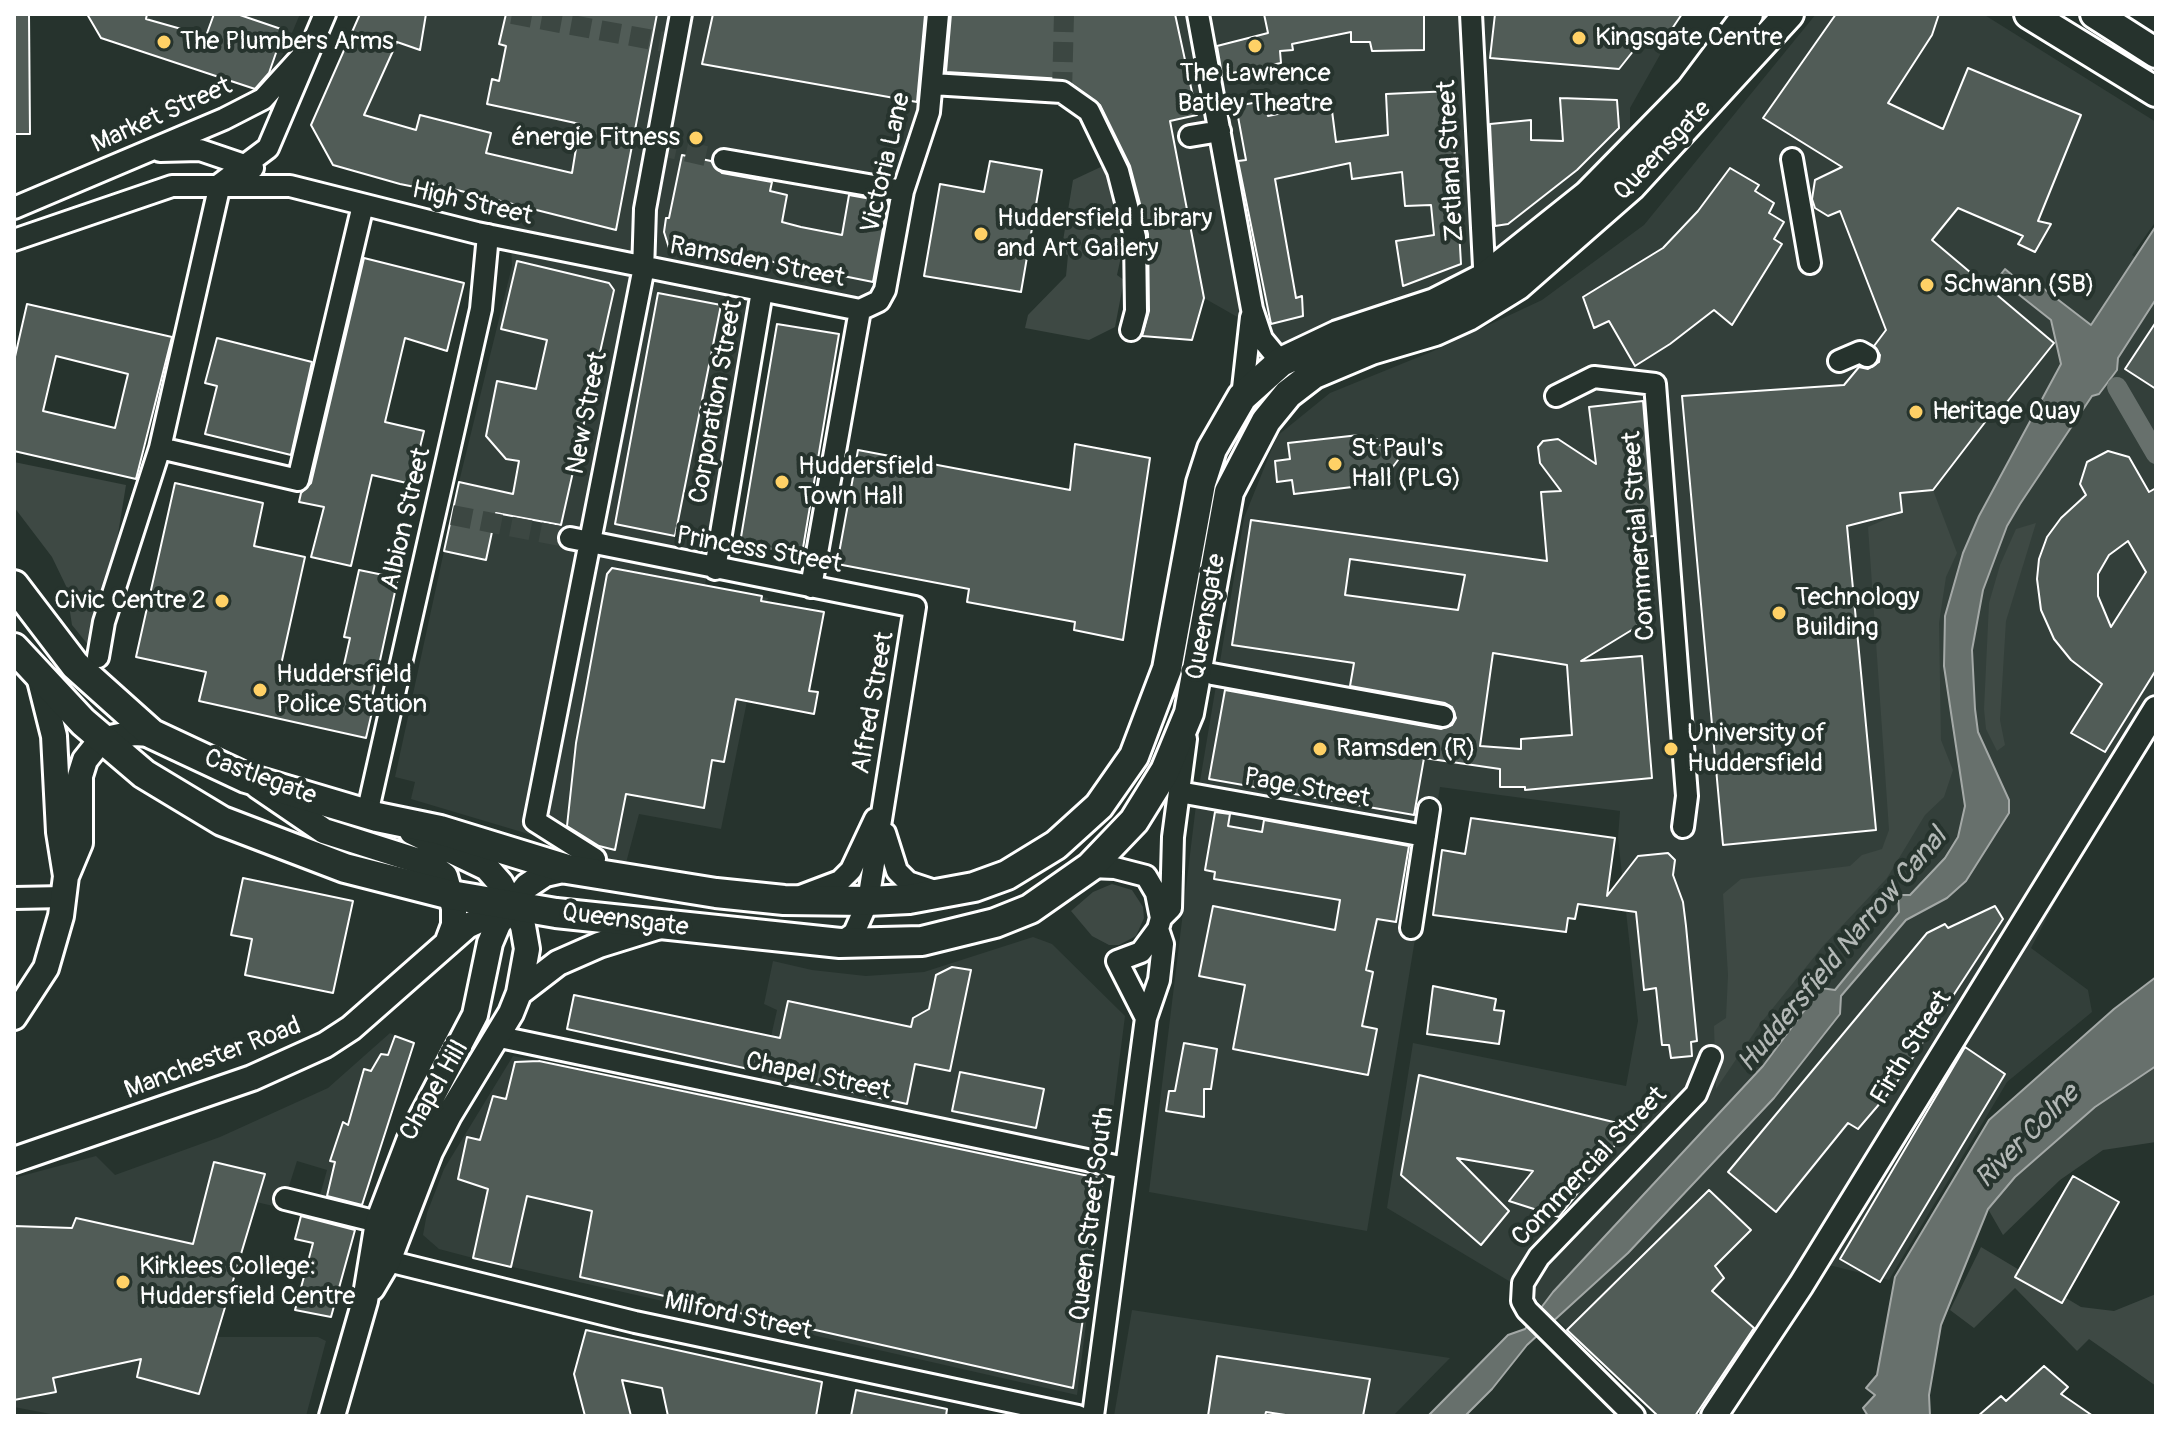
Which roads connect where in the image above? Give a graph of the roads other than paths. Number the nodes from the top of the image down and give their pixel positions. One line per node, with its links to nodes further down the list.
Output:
1 (325, 14): 10 (street, Market Street)
2 (681, 14): 28 (street, New Street)
3 (938, 14): 12 (street, Victoria Lane)
4 (1198, 14): 14 (street)
5 (1471, 14): 30 (street, Zetland Street)
6 (1748, 14): 30 (highway, Queensgate)
7 (1789, 14): 30 (highway, Queensgate)
8 (2029, 14): 13 (highway)
9 (2095, 14): 11 (highway)
10 (312, 45): 16 (street, Market Street); 19 (street, Market Street)
11 (2156, 53)
12 (932, 84): 22 (street, Victoria Lane); 33 (street)
13 (2156, 92)
14 (1220, 131): 15 (street); 31 (street)
15 (1190, 136)
16 (148, 151): 19 (street, High Street); 24 (street, Market Street)
17 (1792, 159): 27 (street)
18 (724, 160): 22 (street)
19 (246, 164): 20 (street, Market Street); 21 (street, High Street)
20 (220, 184): 21 (street, High Street); 26 (street); 39 (street)
21 (290, 186): 23 (street, High Street)
22 (903, 191): 32 (street, Victoria Lane)
23 (363, 205): 25 (street, High Street); 39 (street)
24 (14, 208)
25 (488, 235): 28 (street, High Street); 58 (street, Albion Street)
26 (14, 240)
27 (1810, 263)
28 (644, 267): 29 (street, Ramsden Street); 40 (street, New Street)
29 (762, 291): 32 (street, Ramsden Street); 41 (street, Corporation Street)
30 (1486, 292): 36 (highway, Queensgate); 50 (highway, Queensgate)
31 (1252, 309): 36 (street); 38 (street)
32 (860, 310): 43 (street)
33 (1131, 330)
34 (1867, 356): 35 (street)
35 (1839, 361)
36 (1281, 362): 38 (highway, Queensgate)
37 (1556, 396): 60 (street, Commercial Street)
38 (1242, 397): 69 (highway, Queensgate)
39 (160, 448): 46 (street)
40 (579, 540): 41 (street, Princess Street); 59 (street, New Street)
41 (715, 569): 43 (street, Princess Street)
42 (14, 585): 52 (highway, Castlegate)
43 (811, 587): 44 (street, Princess Street)
44 (916, 613): 56 (street, Alfred Street)
45 (14, 648): 48 (highway, Castlegate)
46 (98, 657)
47 (1212, 674): 51 (street)
48 (39, 676): 53 (highway, Castlegate); 68 (main road)
49 (2156, 709): 96 (main road, Firth Street)
50 (1189, 713): 55 (street, Queen Street South); 65 (highway, Queensgate)
51 (1443, 716)
52 (152, 734): 53 (main road); 54 (highway, Castlegate)
53 (101, 740): 68 (main road); 74 (highway, Castlegate)
54 (246, 778): 58 (highway, Castlegate); 74 (main road)
55 (1179, 792): 61 (street, Page Street); 62 (street, Queen Street South)
56 (883, 803): 69 (street, Alfred Street); 71 (street, Alfred Street); 72 (street, Alfred Street)
57 (1429, 809): 61 (street)
58 (372, 816): 63 (highway, Castlegate); 73 (main road, Chapel Hill)
59 (535, 821): 63 (street, New Street); 64 (street)
60 (1683, 827)
61 (1425, 836): 77 (street)
62 (1173, 837): 67 (street, Queen Street South); 75 (street, Queen Street South)
63 (525, 856): 66 (highway, Castlegate)
64 (595, 859)
65 (1090, 867): 67 (street); 78 (highway, Queensgate)
66 (567, 869): 71 (highway, Queensgate); 73 (main road, Chapel Hill)
67 (1146, 876): 75 (street, Queen Street South)
68 (66, 887): 70 (street); 83 (main road)
69 (950, 893): 72 (highway, Queensgate)
70 (14, 898)
71 (784, 900): 72 (highway, Queensgate)
72 (868, 901): 78 (street, Alfred Street)
73 (512, 905): 74 (highway, Castlegate); 76 (highway, Queensgate); 80 (main road, Chapel Hill); 81 (main road, Chapel Hill)
74 (455, 920): 80 (main road); 86 (main road, Manchester Road)
75 (1159, 924): 79 (street, Queen Street South); 82 (street, Queen Street South)
76 (662, 926): 78 (highway, Queensgate); 81 (main road)
77 (1411, 928)
78 (840, 943)
79 (1141, 952): 82 (street, Queen Street South); 82 (street)
80 (486, 969): 89 (main road, Chapel Hill)
81 (519, 993): 84 (main road, Chapel Hill)
82 (1150, 1010): 87 (street, Queen Street South)
83 (14, 1017)
84 (500, 1037): 87 (street, Chapel Street); 90 (main road, Chapel Hill)
85 (1711, 1057): 95 (street, Commercial Street)
86 (14, 1160)
87 (1125, 1168): 94 (street, Queen Street South)
88 (285, 1199): 89 (street)
89 (378, 1222): 91 (main road, Chapel Hill)
90 (388, 1261): 91 (main road, Chapel Hill); 93 (street, Milford Street)
91 (365, 1301): 92 (main road, Chapel Hill)
92 (332, 1416)
93 (1078, 1416)
94 (1093, 1416)
95 (1634, 1416)
96 (1714, 1416)

